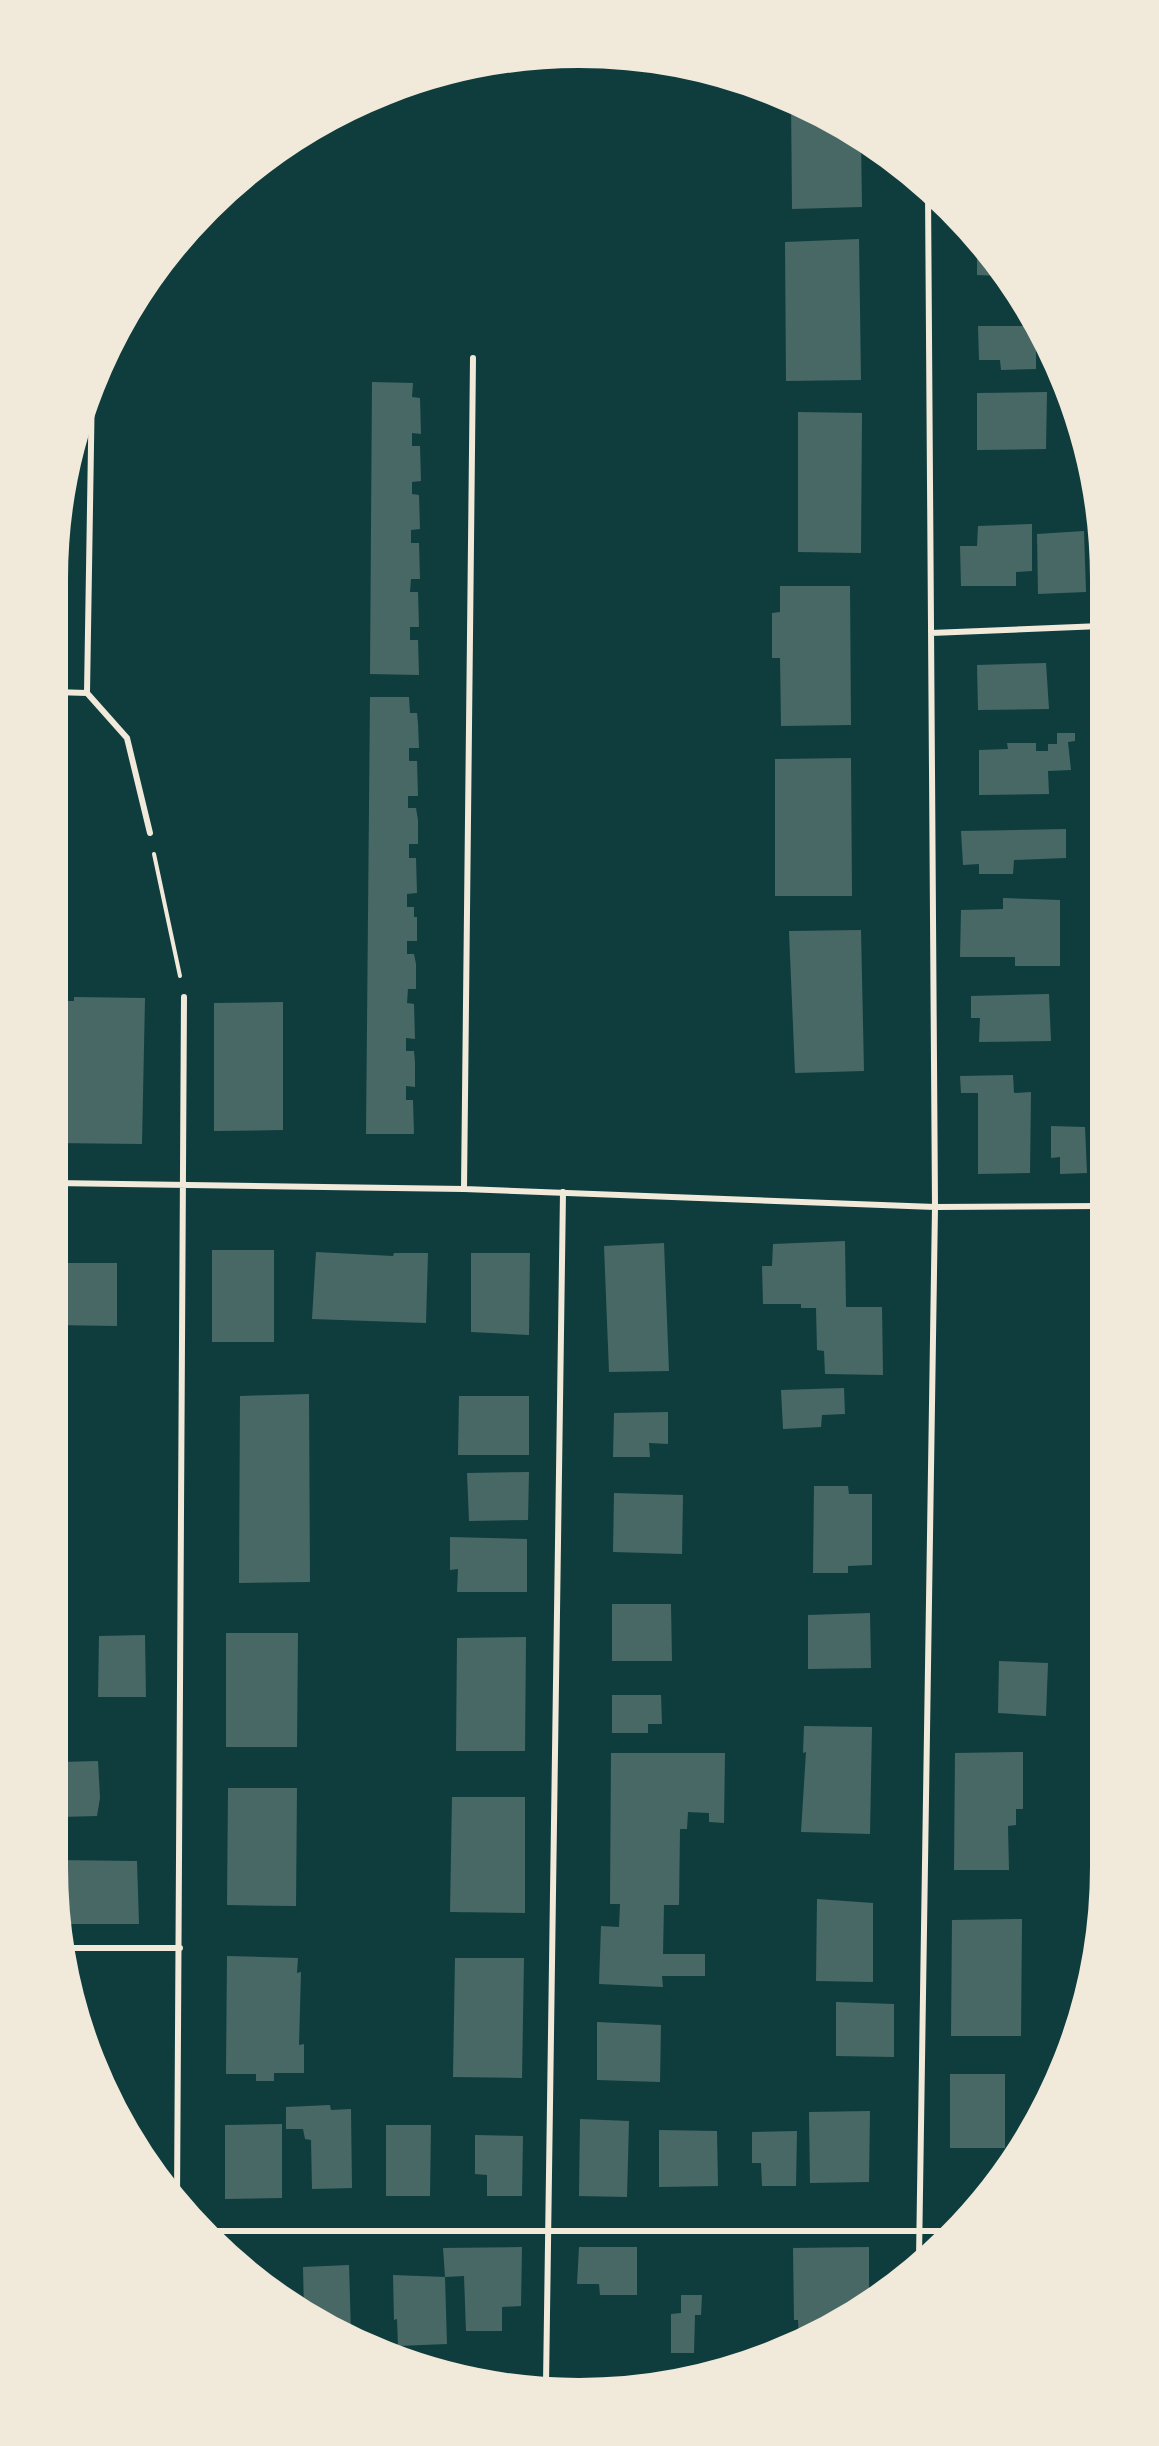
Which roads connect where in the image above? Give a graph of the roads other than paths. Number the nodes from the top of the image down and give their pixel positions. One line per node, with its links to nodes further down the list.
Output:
1 (928, 200): 5 (street)
2 (473, 358): 12 (street)
3 (91, 416): 7 (street)
4 (1094, 626): 5 (street)
5 (931, 633): 15 (street)
6 (64, 692): 7 (street)
7 (87, 693): 8 (street)
8 (150, 833)
9 (184, 997): 11 (street)
10 (64, 1183): 11 (street)
11 (183, 1183): 12 (street); 17 (street)
12 (464, 1189): 13 (street)
13 (563, 1192): 15 (street); 20 (street)
14 (1094, 1206): 15 (street)
15 (935, 1207): 21 (street)
16 (71, 1948): 17 (street)
17 (180, 1948): 18 (street)
18 (177, 2188)
19 (215, 2231): 20 (street)
20 (549, 2231): 21 (street); 24 (street)
21 (920, 2231): 22 (street); 23 (street)
22 (944, 2231)
23 (919, 2254)
24 (546, 2380)

